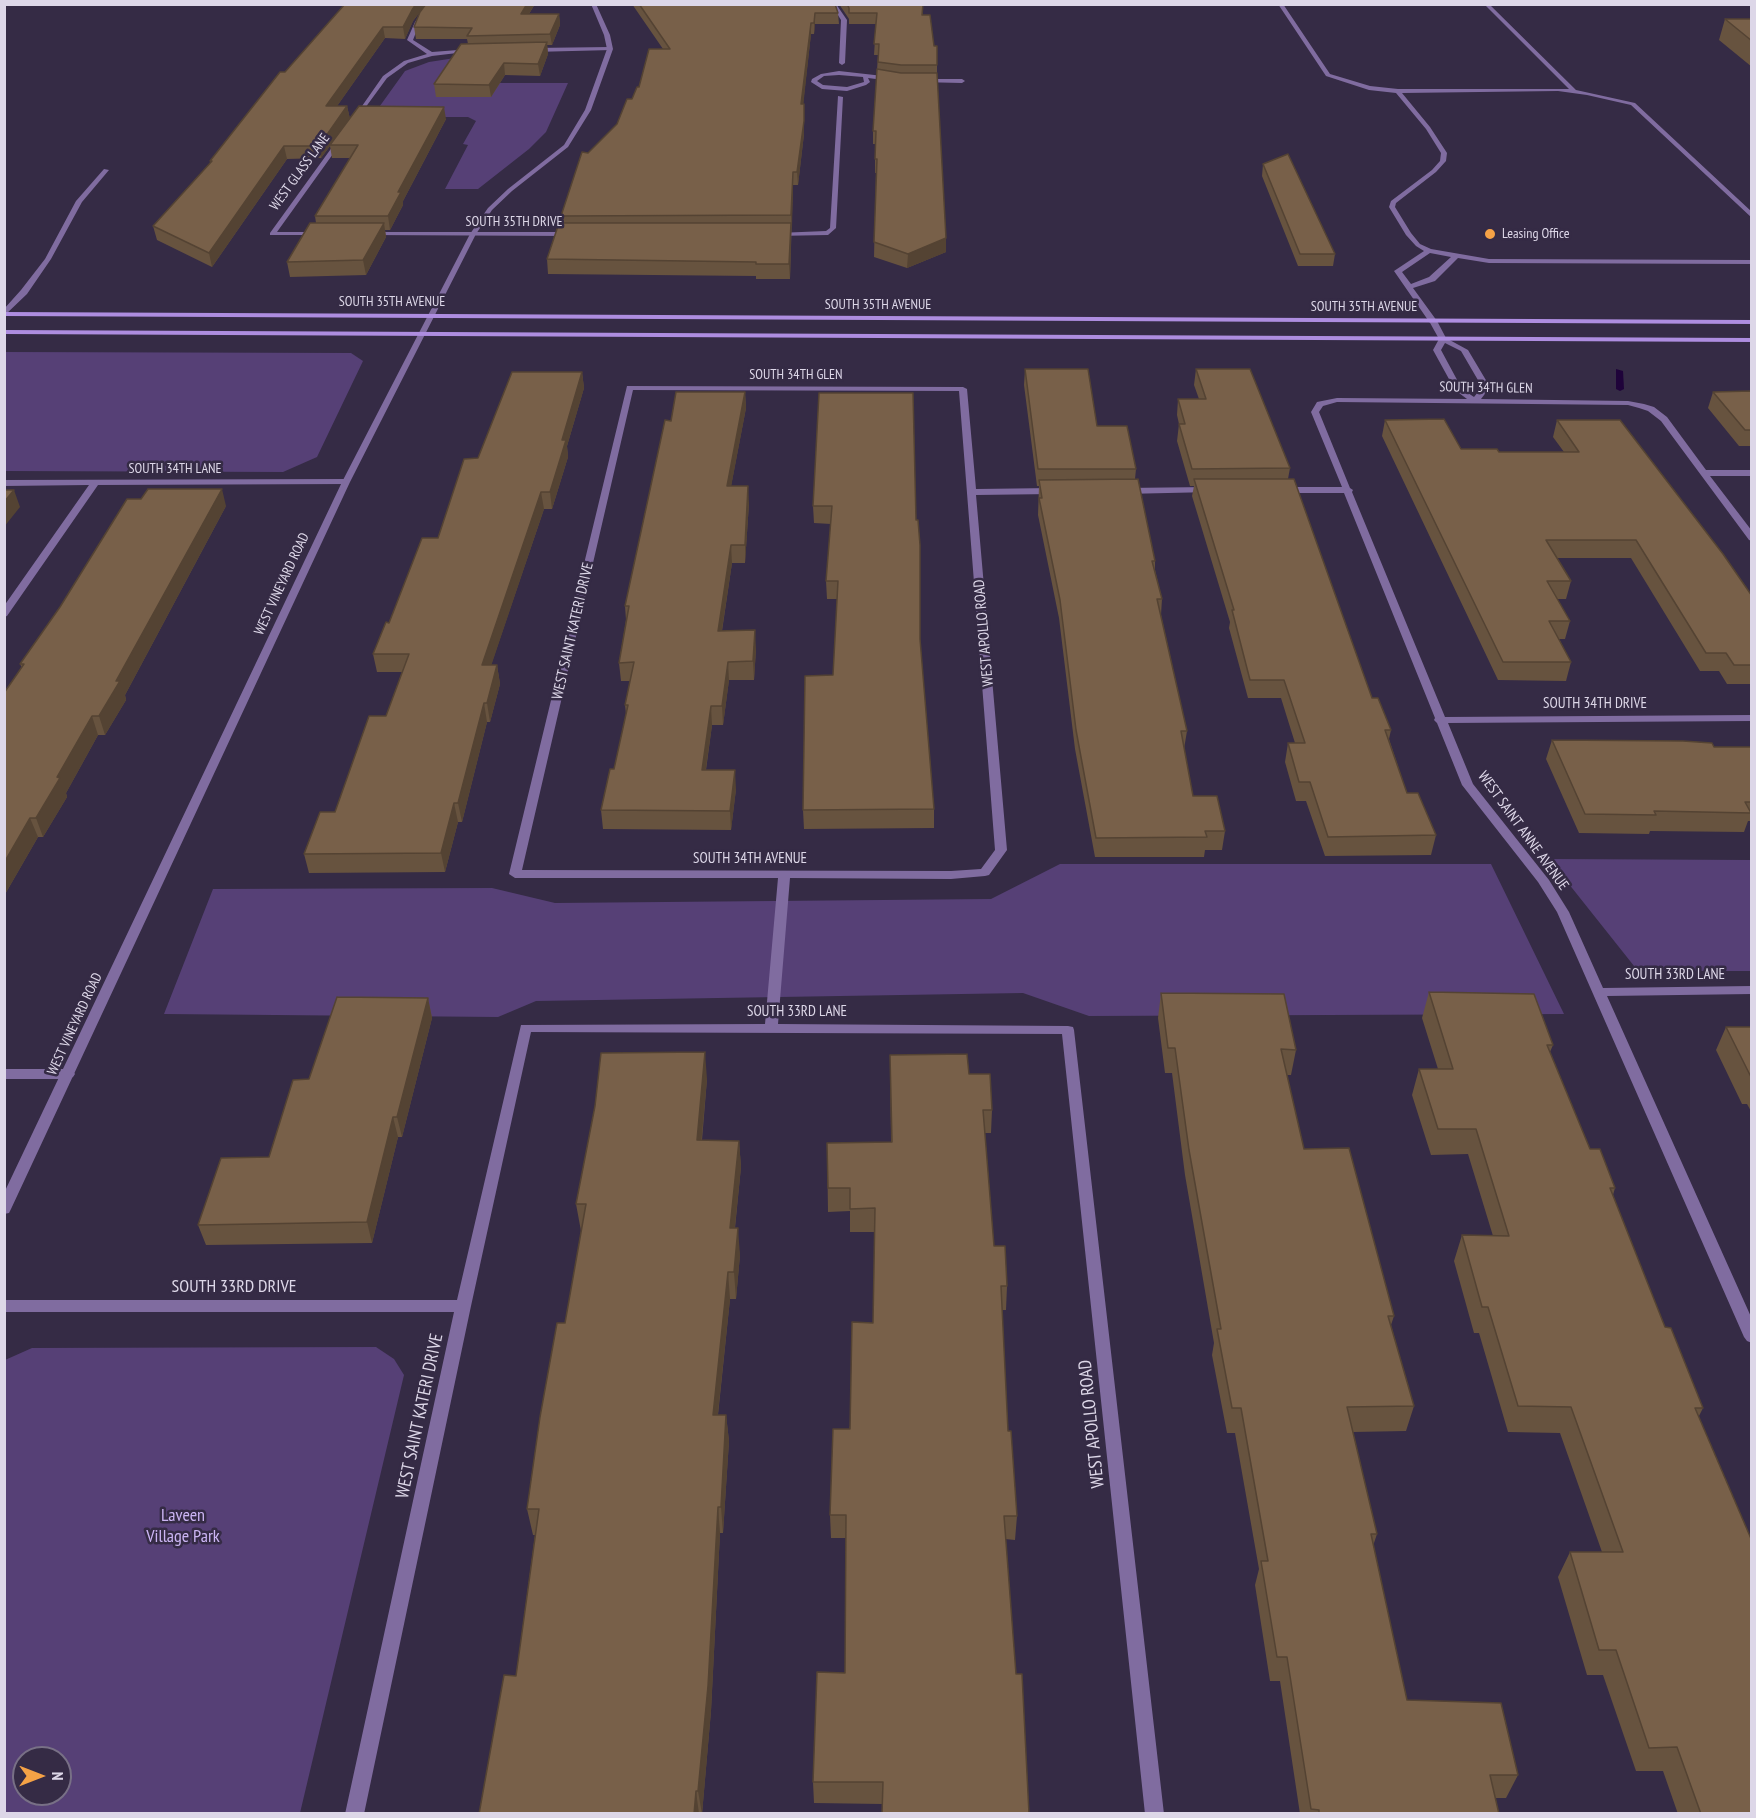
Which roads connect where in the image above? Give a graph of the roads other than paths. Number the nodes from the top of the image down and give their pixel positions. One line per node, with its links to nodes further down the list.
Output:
1 (431, 4): 9 (street)
2 (593, 4): 6 (street)
3 (833, 4): 10 (street)
4 (1280, 4): 19 (street)
5 (1486, 4): 18 (street)
6 (610, 49): 7 (street); 27 (street, WEST VINEYARD ROAD)
7 (526, 50)
8 (478, 51): 9 (street)
9 (431, 54): 21 (street)
10 (842, 63): 11 (street); 12 (street)
11 (831, 74): 12 (street); 16 (street)
12 (855, 74): 13 (street)
13 (865, 81): 13 (street); 17 (street)
14 (911, 81): 15 (street)
15 (962, 81)
16 (830, 88): 17 (street); 20 (street)
17 (850, 88): 20 (street)
18 (1573, 90): 19 (street); 24 (street)
19 (1398, 91): 30 (street)
20 (840, 97): 29 (street)
21 (352, 123)
22 (345, 132): 25 (street, WEST GLASS LANE)
23 (106, 170): 34 (street)
24 (1752, 216)
25 (331, 234)
26 (355, 234): 27 (street, SOUTH 35TH DRIVE)
27 (473, 234): 28 (street, SOUTH 35TH DRIVE); 35 (street, WEST VINEYARD ROAD)
28 (578, 234)
29 (766, 235)
30 (1429, 251): 31 (street); 33 (street)
31 (1456, 256): 32 (street); 33 (street)
32 (1752, 262)
33 (1411, 286): 36 (street)
34 (4, 314): 35 (main road, SOUTH 35TH AVENUE)
35 (430, 316): 36 (main road, SOUTH 35TH AVENUE); 39 (street, WEST VINEYARD ROAD)
36 (1433, 321): 37 (main road, SOUTH 35TH AVENUE); 40 (street)
37 (1752, 322)
38 (4, 332): 39 (main road, SOUTH 35TH AVENUE)
39 (421, 334): 40 (main road, SOUTH 35TH AVENUE); 48 (street, WEST VINEYARD ROAD)
40 (1443, 339): 41 (main road, SOUTH 35TH AVENUE); 44 (street); 44 (street)
41 (1752, 340)
42 (630, 388): 43 (street, SOUTH 34TH GLEN); 62 (street, WEST SAINT KATERI DRIVE)
43 (963, 389): 56 (street, WEST APOLLO ROAD)
44 (1475, 401): 45 (street, SOUTH 34TH GLEN); 46 (street, SOUTH 34TH GLEN)
45 (1320, 404): 51 (street, WEST SAINT ANNE AVENUE)
46 (1703, 473): 47 (street); 57 (street)
47 (1752, 473)
48 (346, 482): 50 (street, SOUTH 34TH LANE); 70 (street, WEST VINEYARD ROAD)
49 (4, 483): 50 (street, SOUTH 34TH LANE)
50 (95, 483): 58 (street)
51 (1348, 489): 53 (street); 60 (street, WEST SAINT ANNE AVENUE)
52 (1219, 490): 55 (street)
53 (1278, 490)
54 (1067, 491): 56 (street)
55 (1114, 491)
56 (973, 492): 61 (street, WEST APOLLO ROAD)
57 (1752, 538)
58 (4, 614)
59 (1752, 718): 60 (street, SOUTH 34TH DRIVE)
60 (1439, 720): 65 (street, WEST SAINT ANNE AVENUE)
61 (985, 872): 63 (street, SOUTH 34TH AVENUE)
62 (515, 874): 63 (street, SOUTH 34TH AVENUE)
63 (784, 874): 67 (street)
64 (1752, 990): 65 (street, SOUTH 33RD LANE)
65 (1600, 992): 74 (street, WEST SAINT ANNE AVENUE)
66 (526, 1028): 67 (street, SOUTH 33RD LANE); 73 (street, WEST SAINT KATERI DRIVE)
67 (771, 1029): 68 (street, SOUTH 33RD LANE)
68 (1068, 1030): 76 (street, WEST APOLLO ROAD)
69 (4, 1074): 70 (street)
70 (68, 1074): 71 (street, WEST VINEYARD ROAD)
71 (4, 1209)
72 (4, 1306): 73 (street, SOUTH 33RD DRIVE)
73 (463, 1306): 75 (street, WEST SAINT KATERI DRIVE)
74 (1752, 1337)
75 (354, 1814)
76 (1155, 1814)

